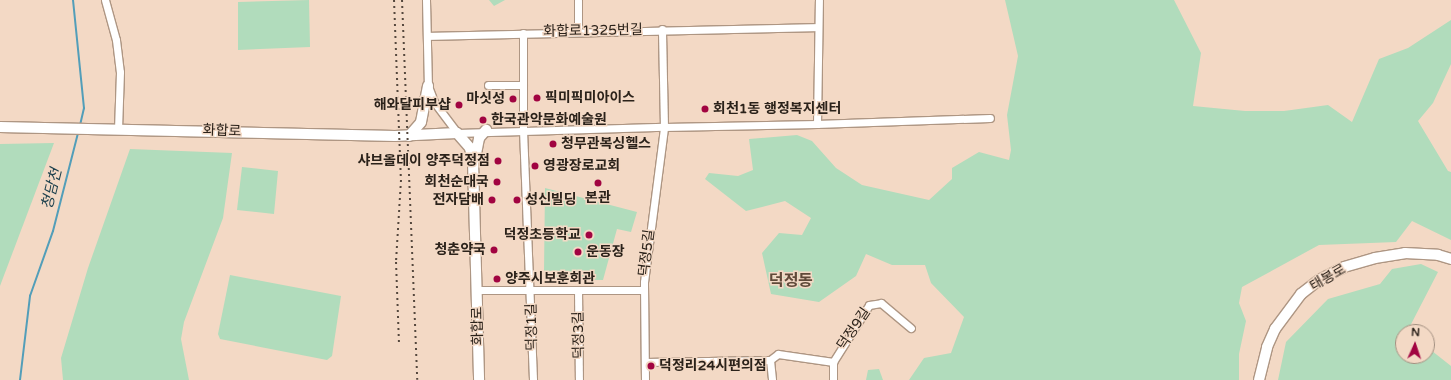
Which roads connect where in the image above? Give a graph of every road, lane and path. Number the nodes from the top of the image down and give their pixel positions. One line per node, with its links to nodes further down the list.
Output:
1 (105, 0): 17 (street)
2 (426, 0): 9 (street)
3 (578, 0): 7 (street)
4 (819, 0): 5 (street)
5 (818, 27): 6 (street, 화합로1325번길); 14 (street)
6 (662, 29): 7 (street, 화합로1325번길); 16 (street, 덕정5길)
7 (578, 31): 8 (street, 화합로1325번길)
8 (523, 33): 9 (street, 화합로1325번길); 10 (street, 화합로1325번길)
9 (428, 36): 11 (street)
10 (523, 85): 12 (street); 18 (street, 화합로1325번길)
11 (428, 86): 20 (street); 21 (main road)
12 (488, 86)
13 (990, 118): 14 (street, 화합로)
14 (816, 124): 16 (street, 화합로)
15 (0, 127): 17 (main road, 화합로)
16 (664, 127): 18 (street, 화합로); 27 (street, 덕정5길)
17 (118, 128): 21 (main road, 화합로)
18 (523, 130): 19 (street, 화합로); 25 (street, 덕정1길)
19 (482, 131): 20 (street, 화합로); 22 (main road)
20 (457, 133): 21 (main road, 화합로); 22 (main road, 화합로)
21 (414, 136)
22 (474, 167): 24 (main road, 화합로)
23 (1451, 259): 38 (main road, 태봉로)
24 (478, 290): 25 (street); 32 (main road, 화합로)
25 (531, 290): 26 (street); 33 (street, 덕정1길)
26 (578, 290): 27 (street); 34 (street, 덕정3길)
27 (643, 290): 30 (street, 덕정5길)
28 (911, 328): 31 (street, 덕정9길)
29 (770, 360): 30 (street); 31 (street); 36 (street)
30 (645, 362): 35 (street, 덕정5길)
31 (833, 362): 37 (street, 덕정9길)
32 (479, 380)
33 (533, 380)
34 (579, 380)
35 (645, 380)
36 (772, 380)
37 (832, 380)
38 (1259, 380)

